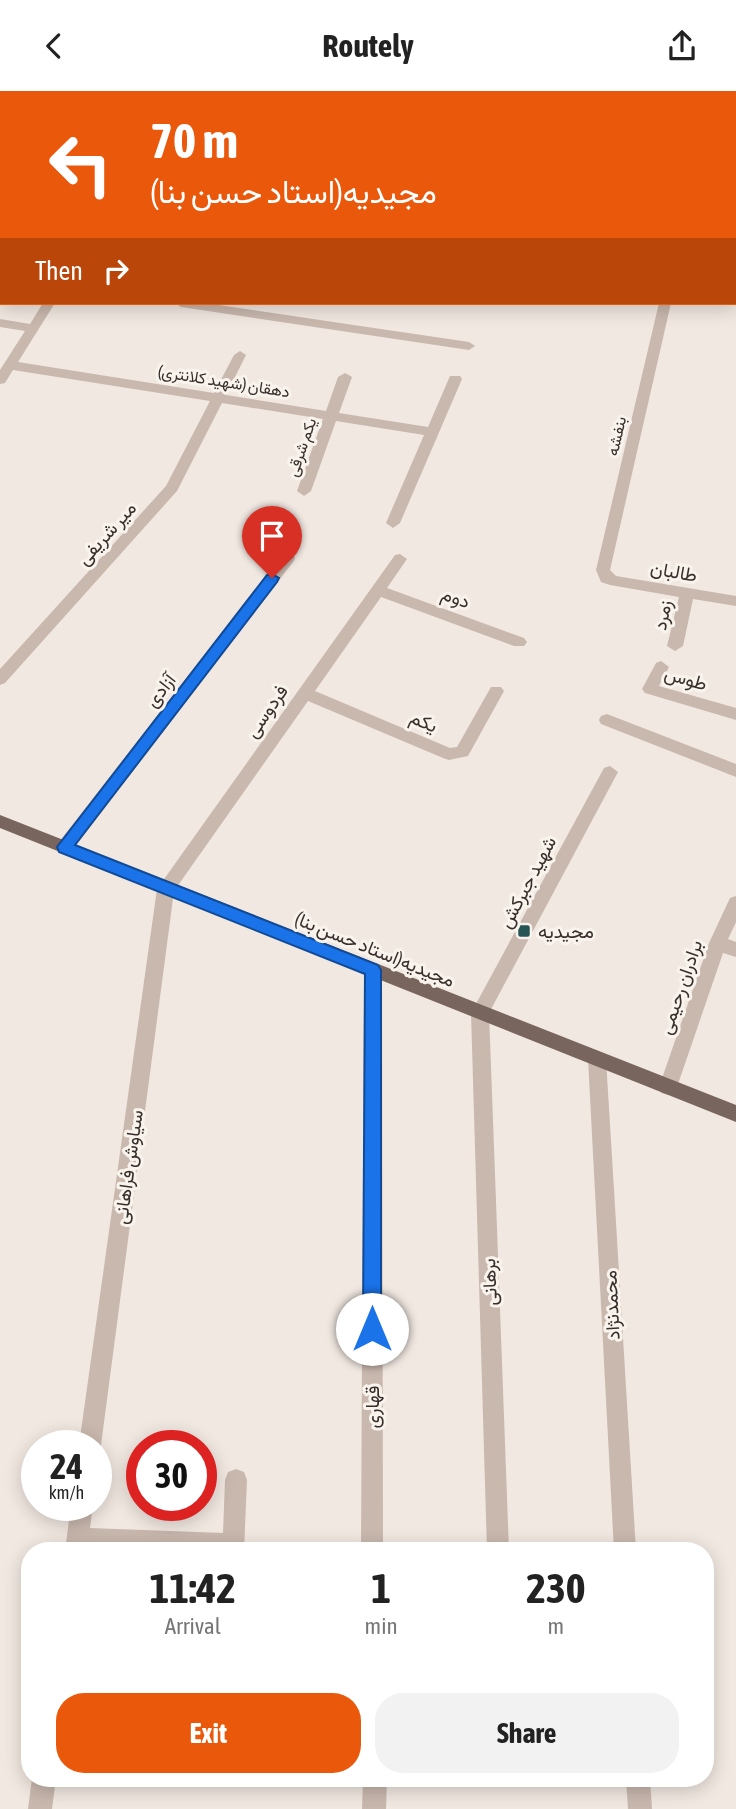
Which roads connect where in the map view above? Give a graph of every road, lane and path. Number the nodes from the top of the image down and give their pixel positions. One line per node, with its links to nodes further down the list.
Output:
1 (48, 305): 5 (street)
2 (194, 305): 6 (street)
3 (665, 305): 19 (street, بنفشه)
4 (0, 323): 5 (street)
5 (33, 328): 8 (street)
6 (469, 346)
7 (240, 355): 12 (street, میر شریفی)
8 (10, 365): 11 (street); 12 (street, دهقان (شهید کلانتری))
9 (345, 377): 13 (street, یکم شرقی)
10 (455, 379): 14 (street)
11 (0, 380)
12 (220, 398): 13 (street, دهقان (شهید کلانتری)); 26 (street, میر شریفی)
13 (331, 416): 14 (street, دهقان (شهید کلانتری)); 15 (street, یکم شرقی)
14 (433, 432): 16 (street)
15 (304, 491)
16 (393, 523)
17 (288, 558): 34 (street, آزادی)
18 (401, 559): 20 (street, فردوسی)
19 (606, 578): 21 (street, طالبان)
20 (378, 590): 23 (street, دوم); 28 (street, فردوسی)
21 (687, 593): 22 (street, طالبان); 24 (street, زمرد)
22 (736, 601)
23 (519, 642)
24 (675, 646)
25 (661, 667): 29 (street, طوس)
26 (0, 679)
27 (496, 691): 28 (street, یکم)
28 (305, 693): 35 (street, فردوسی)
29 (736, 714)
30 (607, 720): 31 (street)
31 (736, 771)
32 (610, 772): 40 (street, شهید جبرکش)
33 (0, 821): 34 (main road, مجیدیه(استاد حسن بنا))
34 (65, 847): 35 (main road, مجیدیه(استاد حسن بنا))
35 (166, 889): 39 (main road, مجیدیه(استاد حسن بنا)); 44 (street, سیاوش فراهانی)
36 (736, 903): 37 (street, برادران رحیمی)
37 (718, 943): 38 (street); 42 (street, برادران رحیمی)
38 (736, 950)
39 (373, 970): 40 (main road, مجیدیه(استاد حسن بنا)); 49 (street, قهاری)
40 (480, 1013): 41 (main road, مجیدیه(استاد حسن بنا)); 50 (street, برهانی)
41 (597, 1059): 42 (main road, مجیدیه(استاد حسن بنا)); 51 (street, محمدنژاد)
42 (668, 1087): 43 (main road, مجیدیه(استاد حسن بنا))
43 (736, 1114)
44 (92, 1430)
45 (236, 1480): 48 (street)
46 (80, 1521): 47 (street)
47 (77, 1542)
48 (233, 1542)
49 (372, 1542)
50 (498, 1542)
51 (624, 1542)
52 (43, 1787): 55 (street)
53 (375, 1787): 56 (street)
54 (639, 1787): 57 (street)
55 (40, 1809)
56 (374, 1809)
57 (640, 1809)

